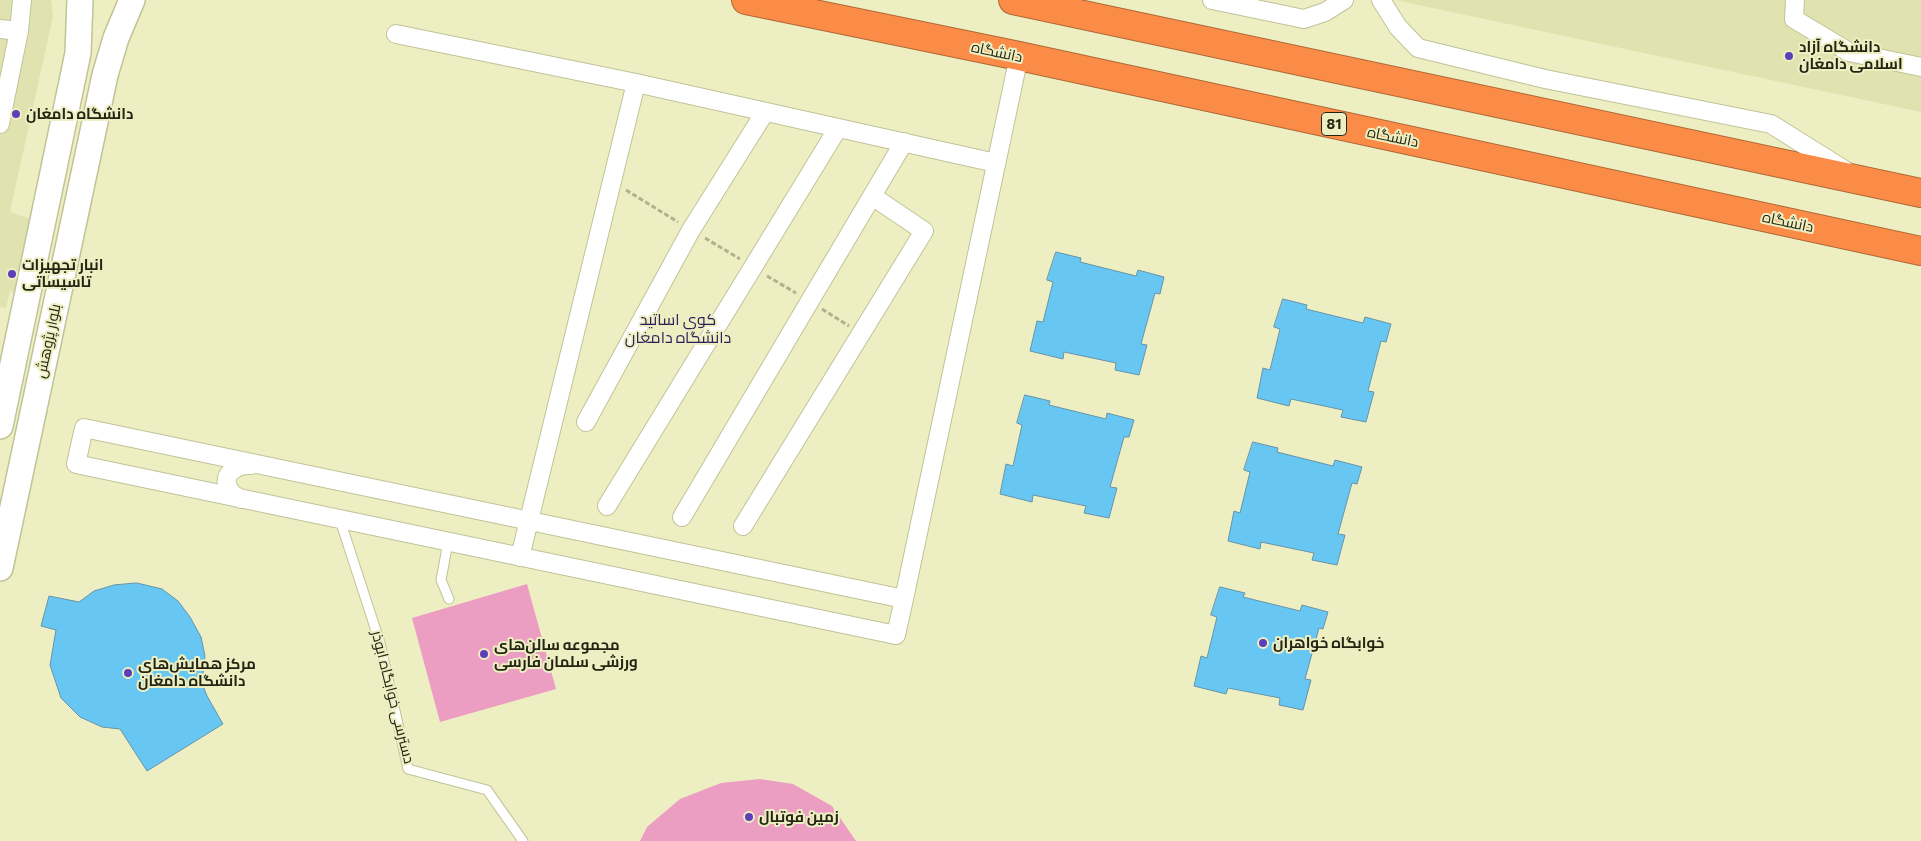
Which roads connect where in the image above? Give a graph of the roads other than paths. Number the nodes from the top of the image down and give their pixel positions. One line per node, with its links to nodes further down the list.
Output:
1 (22, 0): 11 (street)
2 (80, 0): 26 (street, بلوار پژوهش)
3 (132, 0): 36 (street, بلوار پژوهش)
4 (746, 0): 13 (highway, دانشگاه / 81)
5 (1013, 0): 21 (highway)
6 (1212, 0): 7 (street)
7 (1344, 0)
8 (1795, 0): 14 (street)
9 (1382, 1): 21 (street)
10 (0, 29): 11 (street)
11 (19, 31): 17 (street)
12 (396, 34): 15 (street)
13 (1019, 56): 20 (street); 24 (highway, دانشگاه / 81)
14 (1921, 67)
15 (636, 84): 16 (street); 32 (street)
16 (765, 112): 18 (street); 25 (street)
17 (0, 124)
18 (838, 128): 19 (street); 29 (street)
19 (904, 142): 20 (street); 23 (street)
20 (996, 163): 38 (street)
21 (1861, 180): 22 (highway)
22 (1921, 193)
23 (872, 196): 30 (street); 33 (street)
24 (1921, 251)
25 (586, 422)
26 (0, 426)
27 (259, 465): 28 (street); 28 (street); 32 (street)
28 (241, 499): 31 (street)
29 (607, 506)
30 (682, 517)
31 (340, 520): 34 (street); 39 (lane, دسترسی خوابگاه ابوذر)
32 (528, 521): 35 (street); 38 (street)
33 (743, 526)
34 (448, 542): 35 (street); 37 (lane)
35 (520, 557): 38 (street)
36 (0, 568)
37 (449, 599)
38 (904, 599)
39 (522, 841)

